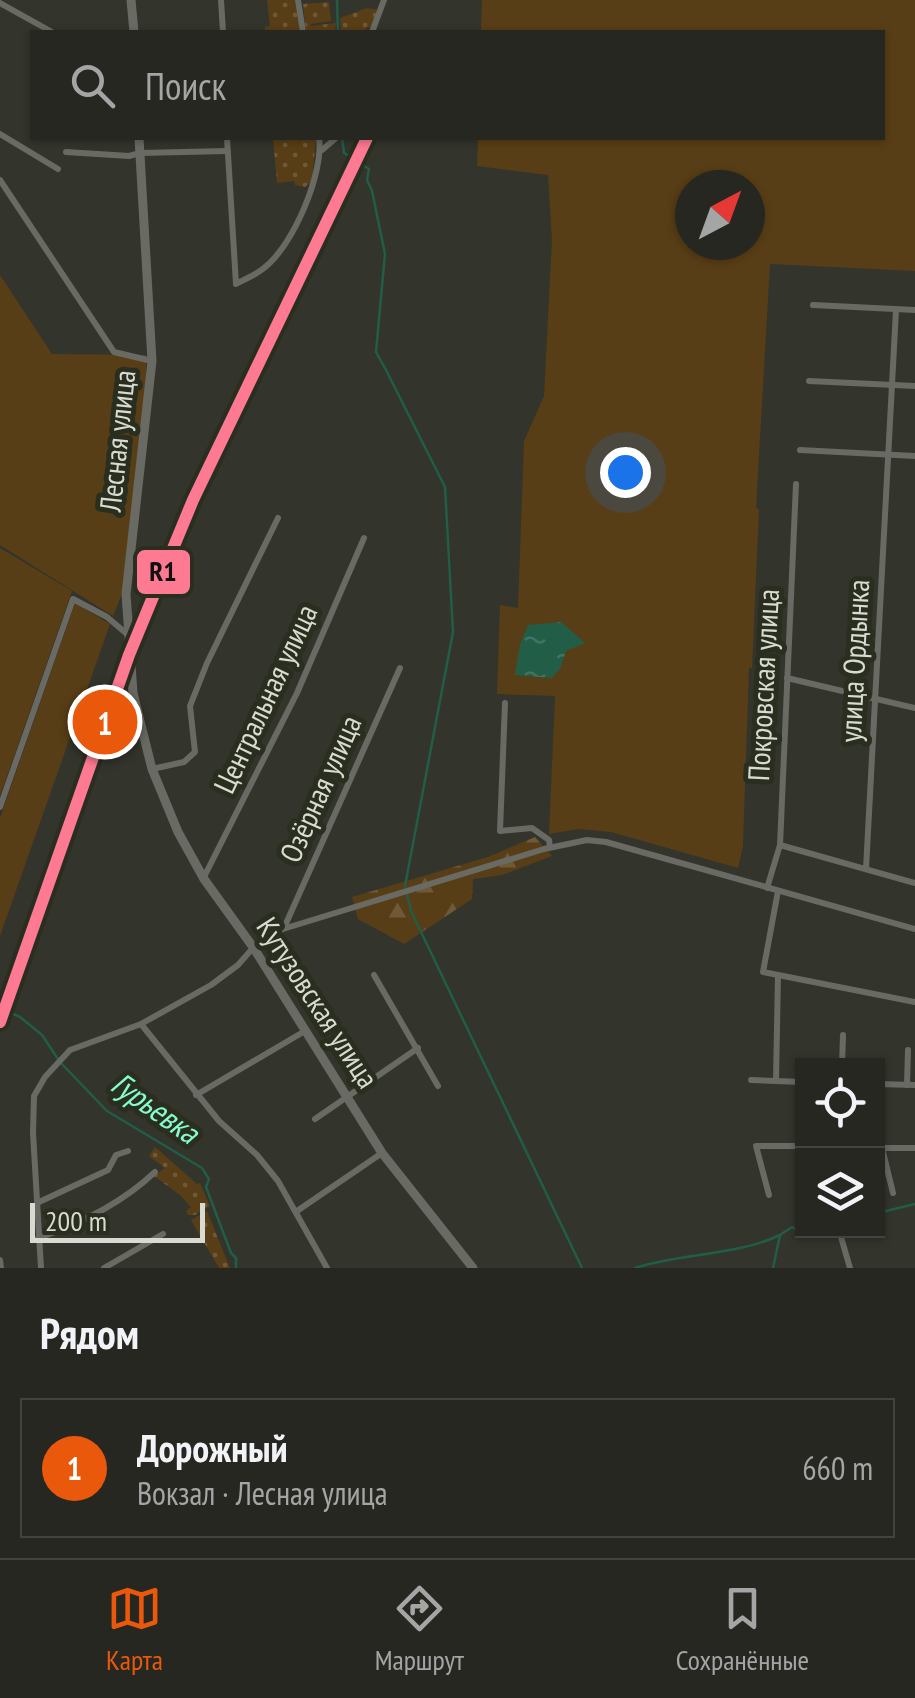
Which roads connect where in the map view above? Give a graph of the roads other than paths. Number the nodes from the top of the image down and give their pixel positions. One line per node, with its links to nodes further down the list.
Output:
1 (132, 0): 7 (street)
2 (221, 0): 8 (street)
3 (298, 0): 9 (street)
4 (384, 0): 10 (street)
5 (0, 3): 6 (street)
6 (48, 30)
7 (134, 30)
8 (222, 30)
9 (303, 30)
10 (373, 30)
11 (0, 134): 20 (street)
12 (139, 140): 19 (street, Лесная улица)
13 (227, 140): 17 (street)
14 (319, 140): 16 (street)
15 (333, 140): 16 (street)
16 (321, 150): 17 (street)
17 (228, 151): 19 (street)
18 (66, 152): 19 (street)
19 (140, 153): 25 (street, Лесная улица)
20 (58, 170)
21 (0, 180): 25 (street)
22 (812, 305): 23 (street)
23 (896, 310): 24 (street); 27 (street, улица Ордынка)
24 (915, 310)
25 (152, 361): 35 (street, Лесная улица)
26 (808, 381): 27 (street)
27 (892, 385): 28 (street); 30 (street, улица Ордынка)
28 (915, 386)
29 (800, 450): 30 (street)
30 (889, 455): 31 (street); 38 (street, улица Ордынка)
31 (915, 456)
32 (796, 484): 37 (street, Покровская улица)
33 (278, 518): 42 (street)
34 (364, 538): 47 (street, Центральная улица)
35 (127, 634): 41 (street, Лесная улица); 43 (street)
36 (400, 668): 51 (street, Озёрная улица)
37 (787, 678): 38 (street); 44 (street, Покровская улица)
38 (876, 698): 40 (street); 46 (street, улица Ордынка)
39 (505, 703): 45 (street)
40 (915, 708)
41 (146, 749): 42 (street, Кутузовская улица)
42 (152, 769): 47 (street, Кутузовская улица)
43 (0, 806)
44 (780, 846): 46 (street); 49 (street, Покровская улица)
45 (550, 847): 49 (street); 51 (street)
46 (866, 870): 48 (street)
47 (204, 878): 53 (street, Кутузовская улица)
48 (915, 883)
49 (767, 888): 50 (street)
50 (778, 891): 52 (street); 55 (street)
51 (283, 929): 53 (street)
52 (915, 929)
53 (253, 947): 57 (street); 58 (street, Кутузовская улица)
54 (374, 974): 60 (street, Кутузовская улица)
55 (778, 975): 56 (street); 64 (street)
56 (915, 1002)
57 (141, 1024): 69 (street); 81 (street)
58 (305, 1031): 69 (street); 70 (street, Кутузовская улица)
59 (843, 1036): 62 (street)
60 (418, 1048): 68 (street, Кутузовская улица); 70 (street)
61 (908, 1050): 67 (street)
62 (842, 1058)
63 (751, 1080): 64 (street)
64 (776, 1081): 65 (street)
65 (795, 1082)
66 (885, 1084): 67 (street)
67 (911, 1085)
68 (438, 1086)
69 (196, 1095): 82 (street)
70 (346, 1095): 71 (street); 76 (street, Кутузовская улица)
71 (314, 1119)
72 (795, 1146): 80 (street)
73 (885, 1148): 74 (street)
74 (915, 1148)
75 (128, 1152): 81 (street)
76 (382, 1153): 82 (street); 91 (street, Кутузовская улица)
77 (885, 1164): 79 (street)
78 (155, 1172): 84 (street)
79 (894, 1193)
80 (769, 1196)
81 (39, 1202): 84 (street)
82 (297, 1211): 90 (street)
83 (164, 1234): 89 (street)
84 (38, 1238): 88 (street)
85 (842, 1238): 92 (street)
86 (0, 1260): 87 (street)
87 (1, 1268)
88 (41, 1268)
89 (104, 1268)
90 (327, 1268)
91 (473, 1268)
92 (850, 1268)

